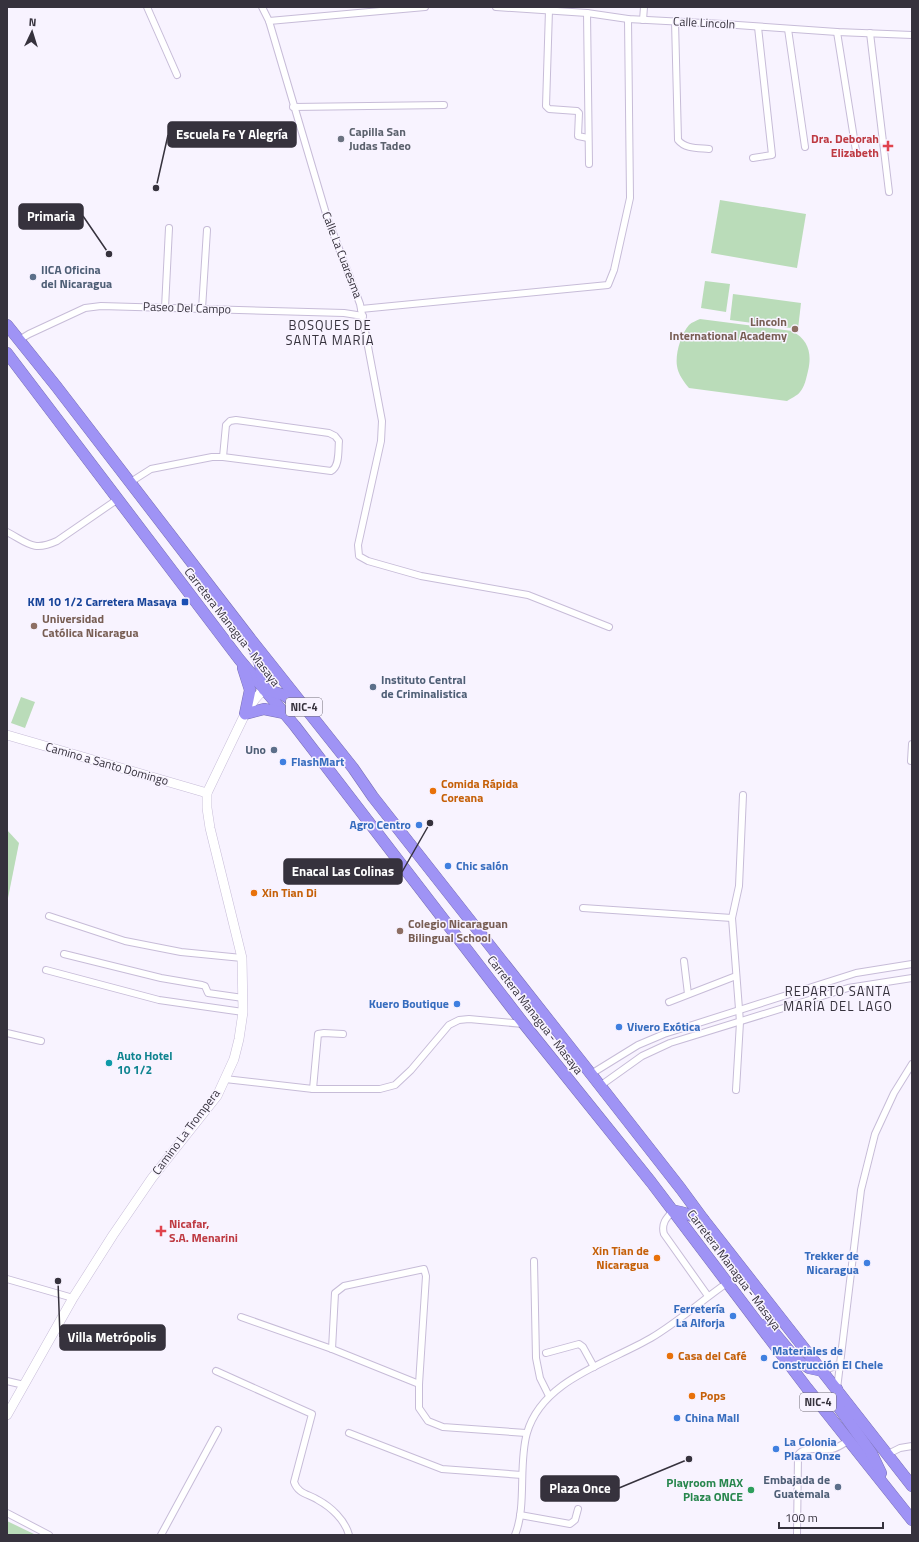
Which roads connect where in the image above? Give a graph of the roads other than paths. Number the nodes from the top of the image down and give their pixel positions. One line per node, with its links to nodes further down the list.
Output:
1 (147, 7): 18 (street)
2 (262, 7): 11 (street, Calle La Cuaresma)
3 (425, 7): 11 (street)
4 (496, 7): 7 (street, Calle Lincoln)
5 (644, 7): 10 (street)
6 (560, 9): 7 (street, Calle Lincoln); 8 (street, Calle Lincoln)
7 (549, 10): 21 (street)
8 (587, 13): 9 (street, Calle Lincoln); 21 (street)
9 (628, 19): 10 (street, Calle Lincoln); 32 (street)
10 (643, 20): 12 (street, Calle Lincoln)
11 (269, 21): 20 (street, Calle La Cuaresma)
12 (675, 21): 13 (street, Calle Lincoln); 23 (street)
13 (758, 27): 14 (street, Calle Lincoln); 25 (street)
14 (788, 29): 15 (street, Calle Lincoln); 22 (street)
15 (837, 32): 16 (street, Calle Lincoln); 24 (street)
16 (870, 33): 17 (street, Calle Lincoln); 27 (street)
17 (912, 35)
18 (177, 76)
19 (444, 105): 20 (street)
20 (294, 107): 32 (street, Calle La Cuaresma)
21 (588, 138): 26 (street)
22 (805, 147)
23 (709, 148)
24 (856, 151)
25 (753, 158)
26 (589, 164)
27 (889, 192)
28 (169, 228): 30 (street)
29 (207, 230): 31 (street)
30 (165, 308): 31 (street, Paseo Del Campo); 35 (street, Paseo Del Campo)
31 (202, 309): 33 (street, Paseo Del Campo)
32 (361, 309): 33 (street, Calle La Cuaresma)
33 (363, 316): 41 (street, Calle La Cuaresma)
34 (8, 327): 35 (highway, Carretera Managua - Masaya / NIC-4)
35 (19, 340): 38 (highway, Carretera Managua - Masaya / NIC-4)
36 (7, 353): 39 (highway, Carretera Managua - Masaya / NIC-4)
37 (223, 456): 37 (street); 38 (street)
38 (130, 483): 42 (highway, Carretera Managua - Masaya / NIC-4)
39 (118, 499): 40 (street); 43 (highway, Carretera Managua - Masaya / NIC-4)
40 (7, 532)
41 (609, 627)
42 (249, 637): 44 (highway); 50 (highway, Carretera Managua - Masaya / NIC-4)
43 (239, 659): 44 (highway, Carretera Managua - Masaya / NIC-4); 46 (highway)
44 (264, 689): 45 (highway, Carretera Managua - Masaya / NIC-4); 46 (street); 50 (highway)
45 (284, 713): 46 (highway); 69 (highway, Carretera Managua - Masaya / NIC-4)
46 (245, 714): 51 (street)
47 (7, 736): 51 (street, Camino a Santo Domingo)
48 (912, 744): 49 (street)
49 (910, 760)
50 (353, 768): 74 (highway, Carretera Managua - Masaya / NIC-4)
51 (208, 793): 57 (street, Camino La Trompera)
52 (743, 795): 55 (street)
53 (583, 908): 55 (street)
54 (49, 916): 57 (street)
55 (732, 918): 61 (street)
56 (64, 954): 64 (street)
57 (242, 958): 64 (street, Camino La Trompera)
58 (684, 961): 63 (street)
59 (912, 964): 66 (street)
60 (46, 970): 67 (street)
61 (736, 976): 63 (street); 66 (street)
62 (912, 978): 68 (street)
63 (688, 994): 65 (street)
64 (243, 998): 67 (street, Camino La Trompera)
65 (669, 1002)
66 (740, 1009): 68 (street); 74 (street)
67 (243, 1012): 75 (street, Camino La Trompera)
68 (740, 1022): 76 (street); 78 (street)
69 (524, 1024): 77 (street); 80 (highway, Carretera Managua - Masaya / NIC-4)
70 (7, 1033): 72 (street)
71 (343, 1034): 77 (street)
72 (41, 1041)
73 (911, 1067): 90 (street)
74 (592, 1074): 76 (highway, Carretera Managua - Masaya / NIC-4)
75 (225, 1079): 77 (street); 86 (street, Camino La Trompera)
76 (600, 1086): 79 (highway, Carretera Managua - Masaya / NIC-4)
77 (312, 1089)
78 (736, 1090)
79 (681, 1189): 80 (highway); 81 (highway, Carretera Managua - Masaya / NIC-4)
80 (673, 1211): 81 (highway); 84 (highway, Carretera Managua - Masaya / NIC-4); 85 (street)
81 (703, 1219): 93 (highway, Carretera Managua - Masaya / NIC-4)
82 (534, 1261): 98 (street)
83 (7, 1278): 86 (street)
84 (728, 1285): 85 (street); 93 (highway); 103 (highway, Carretera Managua - Masaya / NIC-4)
85 (708, 1296): 91 (street)
86 (73, 1298): 96 (street, Camino La Trompera)
87 (241, 1318): 88 (street)
88 (332, 1349): 95 (street); 95 (street)
89 (546, 1353): 91 (street)
90 (840, 1364): 93 (street); 97 (street)
91 (594, 1367): 98 (street)
92 (216, 1371): 115 (street)
93 (823, 1371): 97 (highway, Carretera Managua - Masaya / NIC-4)
94 (7, 1381): 96 (street)
95 (419, 1384): 102 (street)
96 (24, 1385): 99 (street, Camino La Trompera)
97 (837, 1389): 105 (highway, Carretera Managua - Masaya / NIC-4); 107 (highway)
98 (549, 1396): 102 (street)
99 (7, 1415)
100 (218, 1430): 114 (street)
101 (349, 1433): 106 (street)
102 (526, 1433): 106 (street)
103 (849, 1440): 107 (highway, Carretera Managua - Masaya / NIC-4); 117 (street)
104 (912, 1446): 105 (street)
105 (888, 1454): 108 (highway, Carretera Managua - Masaya / NIC-4)
106 (522, 1475): 111 (street)
107 (887, 1486): 112 (highway, Carretera Managua - Masaya / NIC-4)
108 (912, 1486)
109 (578, 1509): 111 (street)
110 (7, 1513): 113 (street)
111 (520, 1515): 116 (street)
112 (912, 1520)
113 (49, 1535)
114 (161, 1535)
115 (349, 1535)
116 (515, 1535)
117 (797, 1535)

